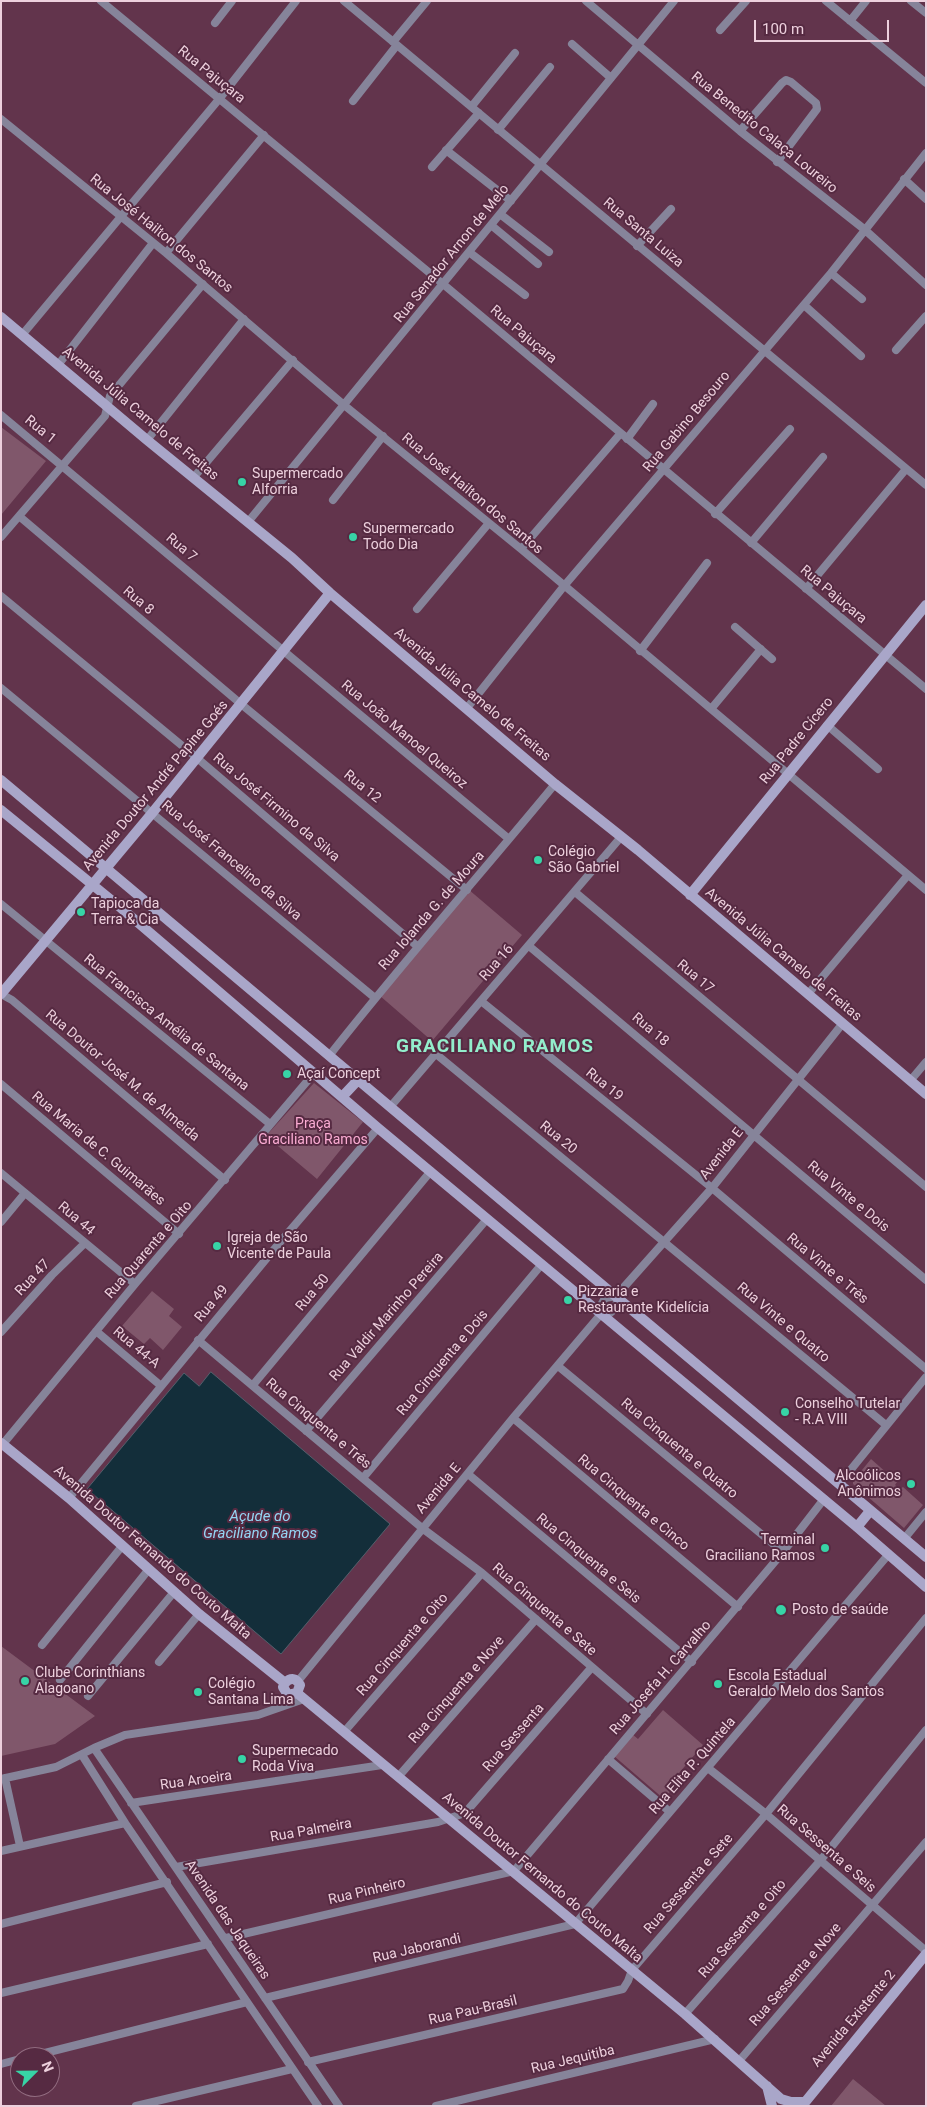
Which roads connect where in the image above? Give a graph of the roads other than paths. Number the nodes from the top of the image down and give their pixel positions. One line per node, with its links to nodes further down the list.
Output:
1 (101, 1): 23 (street, Rua Pajuçara)
2 (232, 1): 14 (street)
3 (296, 1): 23 (street)
4 (344, 1): 16 (street, Rua Santa Luiza)
5 (427, 1): 16 (street)
6 (586, 1): 18 (street, Rua Benedito Calaça Loureiro)
7 (674, 1): 18 (street, Rua Senador Arnon de Melo)
8 (746, 1): 15 (street)
9 (826, 1): 13 (street)
10 (866, 1): 13 (street)
11 (911, 1): 12 (street)
12 (926, 14)
13 (850, 21): 22 (street)
14 (215, 23)
15 (720, 30)
16 (395, 44): 24 (street); 25 (street, Rua Santa Luiza)
17 (572, 44): 21 (street)
18 (638, 46): 21 (street, Rua Senador Arnon de Melo); 29 (street, Rua Benedito Calaça Loureiro)
19 (515, 54): 25 (street)
20 (550, 67): 28 (street)
21 (611, 78): 34 (street, Rua Senador Arnon de Melo)
22 (926, 83)
23 (220, 98): 30 (street, Rua Pajuçara); 41 (street)
24 (352, 100)
25 (472, 106): 26 (street, Rua Santa Luiza)
26 (479, 114): 28 (street, Rua Santa Luiza); 31 (street)
27 (1, 119): 41 (street, Rua José Hailton dos Santos)
28 (498, 130): 34 (street, Rua Santa Luiza)
29 (740, 132): 33 (street, Rua Benedito Calaça Loureiro); 33 (street)
30 (264, 135): 48 (street); 52 (street, Rua Pajuçara)
31 (446, 150): 35 (street); 38 (street)
32 (926, 153): 36 (street, Rua Gabino Besouro)
33 (777, 162): 43 (street, Rua Benedito Calaça Loureiro)
34 (541, 164): 38 (street, Rua Senador Arnon de Melo); 45 (street, Rua Santa Luiza)
35 (432, 167)
36 (904, 179): 37 (street); 43 (street, Rua Gabino Besouro)
37 (926, 199)
38 (511, 201): 40 (street, Rua Senador Arnon de Melo)
39 (671, 209): 45 (street)
40 (500, 214): 42 (street, Rua Senador Arnon de Melo); 47 (street)
41 (120, 217): 44 (street, Rua José Hailton dos Santos); 60 (street)
42 (491, 225): 46 (street, Rua Senador Arnon de Melo); 49 (street)
43 (864, 230): 50 (street, Rua Gabino Besouro); 53 (street, Rua Benedito Calaça Loureiro)
44 (153, 243): 48 (street, Rua José Hailton dos Santos); 65 (street)
45 (637, 246): 61 (street, Rua Santa Luiza)
46 (469, 252): 52 (street, Rua Senador Arnon de Melo); 54 (street)
47 (549, 252)
48 (166, 253): 51 (street, Rua José Hailton dos Santos)
49 (538, 264)
50 (831, 273): 55 (street); 56 (street, Rua Gabino Besouro)
51 (203, 284): 59 (street, Rua José Hailton dos Santos); 68 (street)
52 (443, 284): 67 (street, Rua Senador Arnon de Melo); 72 (street, Rua Pajuçara)
53 (926, 285)
54 (525, 295)
55 (862, 299)
56 (804, 305): 61 (street, Rua Gabino Besouro); 63 (street)
57 (926, 316): 62 (street)
58 (1, 317): 60 (street, Avenida Júlia Camelo de Freitas)
59 (244, 319): 64 (street, Rua José Hailton dos Santos); 73 (street)
60 (22, 335): 65 (street, Avenida Júlia Camelo de Freitas)
61 (764, 349): 76 (street, Rua Santa Luiza); 77 (street, Rua Gabino Besouro)
62 (896, 350)
63 (861, 356)
64 (293, 360): 67 (street, Rua José Hailton dos Santos); 78 (street)
65 (58, 365): 68 (street, Avenida Júlia Camelo de Freitas)
66 (653, 404): 72 (street)
67 (344, 405): 71 (street, Rua José Hailton dos Santos); 83 (street, Rua Senador Arnon de Melo)
68 (108, 406): 73 (street, Avenida Júlia Camelo de Freitas); 75 (street)
69 (1, 415): 75 (street, Rua 1)
70 (790, 429): 81 (street)
71 (383, 436): 80 (street); 84 (street, Rua José Hailton dos Santos)
72 (624, 436): 77 (street, Rua Pajuçara); 87 (street)
73 (147, 440): 78 (street, Avenida Júlia Camelo de Freitas)
74 (824, 458): 86 (street)
75 (62, 464): 82 (street); 97 (street, Rua 7)
76 (906, 469): 79 (street, Rua Santa Luiza); 90 (street)
77 (664, 470): 81 (street, Rua Pajuçara); 89 (street, Rua Gabino Besouro)
78 (194, 477): 83 (street, Avenida Júlia Camelo de Freitas)
79 (926, 486)
80 (333, 500)
81 (715, 514): 86 (street, Rua Pajuçara)
82 (19, 516): 85 (street); 103 (street, Rua 8)
83 (248, 522): 91 (street, Avenida Júlia Camelo de Freitas)
84 (489, 523): 87 (street, Rua José Hailton dos Santos); 94 (street)
85 (1, 537)
86 (751, 543): 90 (street, Rua Pajuçara)
87 (522, 549): 89 (street, Rua José Hailton dos Santos)
88 (707, 563): 98 (street)
89 (564, 586): 98 (street, Rua José Hailton dos Santos); 104 (street, Rua Gabino Besouro)
90 (806, 589): 99 (street, Rua Pajuçara)
91 (330, 593): 97 (street, Avenida Doutor André Papine Goés); 104 (street, Avenida Júlia Camelo de Freitas)
92 (1, 596): 107 (street, Rua José Firmino da Silva)
93 (926, 604): 99 (street, Rua Padre Cícero)
94 (417, 609)
95 (735, 627): 96 (street)
96 (761, 649): 100 (street); 105 (street)
97 (283, 650): 103 (street, Avenida Doutor André Papine Goés); 115 (street, Rua João Manoel Queiroz)
98 (640, 651): 105 (street, Rua José Hailton dos Santos)
99 (886, 655): 102 (street, Rua Pajuçara); 106 (street, Rua Padre Cícero)
100 (772, 659)
101 (1, 688): 113 (street, Rua José Francelino da Silva)
102 (926, 689)
103 (241, 704): 107 (street, Avenida Doutor André Papine Goés); 119 (street, Rua 12)
104 (467, 708): 111 (street, Avenida Júlia Camelo de Freitas)
105 (710, 709): 109 (street, Rua José Hailton dos Santos)
106 (827, 725): 108 (street); 109 (street, Rua Padre Cícero)
107 (197, 758): 113 (street, Avenida Doutor André Papine Goés); 125 (street, Rua José Firmino da Silva)
108 (878, 769)
109 (788, 773): 117 (street, Rua José Hailton dos Santos); 122 (street, Rua Padre Cícero)
110 (1, 780): 116 (street)
111 (555, 784): 114 (street, Avenida Júlia Camelo de Freitas); 115 (street, Rua Iolanda G. de Moura)
112 (1, 810): 118 (street)
113 (153, 812): 116 (street, Avenida Doutor André Papine Goés); 129 (street, Rua José Francelino da Silva)
114 (621, 837): 121 (street, Rua 16); 122 (street, Avenida Júlia Camelo de Freitas)
115 (510, 839): 119 (street, Rua Iolanda G. de Moura)
116 (106, 867): 118 (street, Avenida Doutor André Papine Goés); 133 (street)
117 (908, 874): 120 (street, Rua José Hailton dos Santos); 128 (street)
118 (92, 885): 124 (street, Avenida Doutor André Papine Goés); 135 (street)
119 (467, 890): 125 (street, Rua Iolanda G. de Moura)
120 (926, 890)
121 (575, 892): 126 (street, Rua 16); 137 (street, Rua 17)
122 (690, 895): 128 (street, Avenida Júlia Camelo de Freitas)
123 (1, 904): 124 (street, Rua Francisca Amélia de Santana)
124 (46, 941): 127 (street, Avenida Doutor André Papine Goés); 143 (street, Rua Francisca Amélia de Santana)
125 (417, 946): 129 (street, Rua Iolanda G. de Moura)
126 (529, 946): 130 (street, Rua 16); 145 (street, Rua 18)
127 (1, 994): 148 (street, Rua Doutor José M. de Almeida)
128 (808, 994): 131 (street, Avenida Júlia Camelo de Freitas)
129 (375, 998): 133 (street, Rua Iolanda G. de Moura)
130 (481, 1001): 132 (street, Rua 16); 150 (street, Rua 19)
131 (843, 1023): 137 (street, Avenida E); 138 (street, Avenida Júlia Camelo de Freitas)
132 (436, 1054): 142 (street, Rua 16); 155 (street, Rua 20)
133 (329, 1056): 136 (street)
134 (926, 1062): 138 (street)
135 (315, 1072): 141 (street); 143 (street, Rua Quarenta e Oito)
136 (358, 1080): 141 (street); 142 (street)
137 (799, 1080): 145 (street, Avenida E); 149 (street, Rua 17)
138 (910, 1081): 140 (street, Avenida Júlia Camelo de Freitas)
139 (1, 1084): 154 (street, Rua Maria de C. Guimarães)
140 (926, 1094)
141 (342, 1096): 144 (street)
142 (391, 1106): 160 (street)
143 (270, 1124): 148 (street, Rua Quarenta e Oito)
144 (378, 1128): 146 (street); 164 (street, Rua 49)
145 (754, 1134): 150 (street, Avenida E); 158 (street, Rua Vinte e Dois)
146 (431, 1171): 152 (street); 169 (street, Rua 50)
147 (1, 1173): 151 (street, Rua 44)
148 (225, 1180): 154 (street, Rua Quarenta e Oito)
149 (926, 1187)
150 (712, 1188): 155 (street, Avenida E); 166 (street, Rua Vinte e Três)
151 (26, 1193): 153 (street); 156 (street, Rua 44)
152 (487, 1219): 157 (street); 172 (street, Rua Valdir Marinho Pereira)
153 (1, 1222)
154 (179, 1234): 159 (street, Rua Quarenta e Oito)
155 (664, 1241): 160 (street, Avenida E); 171 (street, Rua Vinte e Quatro)
156 (85, 1242): 159 (street, Rua 44); 163 (street, Rua 47)
157 (542, 1264): 161 (street); 175 (street, Rua Cinquenta e Dois)
158 (926, 1280)
159 (135, 1284): 162 (street, Rua Quarenta e Oito)
160 (616, 1296): 161 (street, Avenida E); 161 (street, Avenida E); 176 (street)
161 (602, 1314): 165 (street, Avenida E); 178 (street)
162 (96, 1331): 168 (street, Rua 44-A); 173 (street, Rua Quarenta e Oito)
163 (1, 1332)
164 (198, 1340): 168 (street, Rua 49); 169 (street, Rua Cinquenta e Três)
165 (558, 1366): 170 (street, Avenida E); 185 (street, Rua Cinquenta e Quatro)
166 (926, 1369)
167 (926, 1377): 171 (street)
168 (160, 1385): 177 (street, Rua 49)
169 (252, 1385): 172 (street, Rua Cinquenta e Três)
170 (513, 1418): 174 (street, Avenida E); 192 (street, Rua Cinquenta e Cinco)
171 (886, 1425): 176 (street)
172 (306, 1430): 175 (street, Rua Cinquenta e Três)
173 (2, 1444): 177 (street, Avenida Doutor Fernando do Couto Malta)
174 (468, 1474): 182 (street, Avenida E); 198 (street, Rua Cinquenta e Seis)
175 (363, 1478): 182 (street, Rua Cinquenta e Três)
176 (840, 1483): 179 (street)
177 (69, 1498): 184 (street, Avenida Doutor Fernando do Couto Malta)
178 (824, 1499): 181 (street); 185 (street, Rua Josefa H. Carvalho)
179 (870, 1511): 181 (street); 183 (street)
180 (926, 1512): 183 (street)
181 (857, 1527): 186 (street)
182 (422, 1528): 189 (street, Rua Cinquenta e Sete); 201 (street, Avenida E)
183 (904, 1539): 187 (street)
184 (124, 1546): 188 (street, Avenida Doutor Fernando do Couto Malta); 196 (street)
185 (783, 1552): 192 (street, Rua Josefa H. Carvalho)
186 (888, 1555): 190 (street); 212 (street, Rua Elita P. Quintela)
187 (926, 1557)
188 (149, 1568): 191 (street, Avenida Doutor Fernando do Couto Malta); 200 (street)
189 (482, 1573): 195 (street, Rua Cinquenta e Sete); 207 (street, Rua Cinquenta e Oito)
190 (926, 1587)
191 (174, 1592): 193 (street, Avenida Doutor Fernando do Couto Malta); 203 (street)
192 (738, 1607): 198 (street, Rua Josefa H. Carvalho)
193 (199, 1614): 197 (street); 202 (street, Avenida Doutor Fernando do Couto Malta)
194 (926, 1618): 217 (street, Rua Sessenta e Sete)
195 (536, 1619): 199 (street, Rua Cinquenta e Sete); 213 (street, Rua Cinquenta e Nove)
196 (42, 1645)
197 (159, 1662)
198 (692, 1662): 205 (street, Rua Josefa H. Carvalho)
199 (592, 1667): 205 (street, Rua Cinquenta e Sete); 218 (street, Rua Sessenta)
200 (60, 1680)
201 (298, 1681): 202 (street); 204 (street)
202 (284, 1683): 204 (street, Avenida Doutor Fernando do Couto Malta)
203 (88, 1696)
204 (301, 1696): 207 (street, Avenida Doutor Fernando do Couto Malta); 208 (street)
205 (647, 1714): 210 (street, Rua Josefa H. Carvalho)
206 (926, 1730): 223 (street, Rua Sessenta e Oito)
207 (344, 1732): 211 (street, Avenida Doutor Fernando do Couto Malta)
208 (94, 1748): 209 (street); 215 (street, Avenida das Jaqueiras)
209 (82, 1755): 214 (street); 219 (street, Avenida das Jaqueiras)
210 (608, 1759): 216 (street); 225 (street, Rua Josefa H. Carvalho)
211 (382, 1765): 213 (street, Avenida Doutor Fernando do Couto Malta); 215 (street, Rua Aroeira)
212 (708, 1768): 216 (street, Rua Elita P. Quintela); 217 (street, Rua Sessenta e Seis)
213 (398, 1777): 218 (street, Avenida Doutor Fernando do Couto Malta)
214 (3, 1779): 221 (street)
215 (131, 1803): 224 (street, Avenida das Jaqueiras)
216 (670, 1812): 229 (street, Rua Elita P. Quintela)
217 (766, 1814): 223 (street, Rua Sessenta e Seis); 234 (street, Rua Sessenta e Sete)
218 (450, 1818): 224 (street, Rua Palmeira); 225 (street, Avenida Doutor Fernando do Couto Malta)
219 (125, 1823): 221 (street); 226 (street, Avenida das Jaqueiras)
220 (926, 1842): 227 (street, Rua Sessenta e Nove)
221 (20, 1846): 222 (street)
222 (1, 1851)
223 (820, 1862): 227 (street, Rua Sessenta e Seis); 238 (street, Rua Sessenta e Oito)
224 (176, 1867): 230 (street, Avenida das Jaqueiras)
225 (514, 1871): 229 (street, Avenida Doutor Fernando do Couto Malta); 230 (street, Rua Pinheiro)
226 (167, 1882): 228 (street); 231 (street, Avenida das Jaqueiras)
227 (873, 1905): 232 (street, Rua Sessenta e Seis); 243 (street, Rua Sessenta e Nove)
228 (1, 1924)
229 (575, 1924): 234 (street, Avenida Doutor Fernando do Couto Malta); 236 (street, Rua Jaborandi)
230 (226, 1938): 236 (street, Avenida das Jaqueiras)
231 (208, 1944): 235 (street); 237 (street, Avenida das Jaqueiras)
232 (926, 1950)
233 (926, 1954): 248 (street, Avenida Existente 2)
234 (632, 1970): 238 (street, Avenida Doutor Fernando do Couto Malta); 244 (street, Rua Pau-Brasil)
235 (1, 1993)
236 (265, 1998): 239 (street, Avenida das Jaqueiras)
237 (247, 2002): 240 (street, Avenida das Jaqueiras); 242 (street)
238 (685, 2014): 241 (street, Avenida Doutor Fernando do Couto Malta)
239 (278, 2017): 240 (street); 244 (street, Avenida das Jaqueiras)
240 (266, 2030): 245 (street, Avenida das Jaqueiras)
241 (715, 2039): 243 (street, Avenida Doutor Fernando do Couto Malta); 252 (street, Rua Jequitiba)
242 (60, 2049)
243 (739, 2060): 246 (street, Avenida Doutor Fernando do Couto Malta)
244 (308, 2062): 251 (street, Avenida das Jaqueiras)
245 (292, 2069): 249 (street); 250 (street, Avenida das Jaqueiras)
246 (766, 2086): 247 (street, Avenida Doutor Fernando do Couto Malta); 253 (street, Avenida Doutor Fernando do Couto Malta)
247 (784, 2102): 248 (street, Avenida Doutor Fernando do Couto Malta)
248 (803, 2104): 254 (street)
249 (136, 2106)
250 (318, 2106)
251 (340, 2106)
252 (436, 2106)
253 (772, 2106)
254 (793, 2106)

